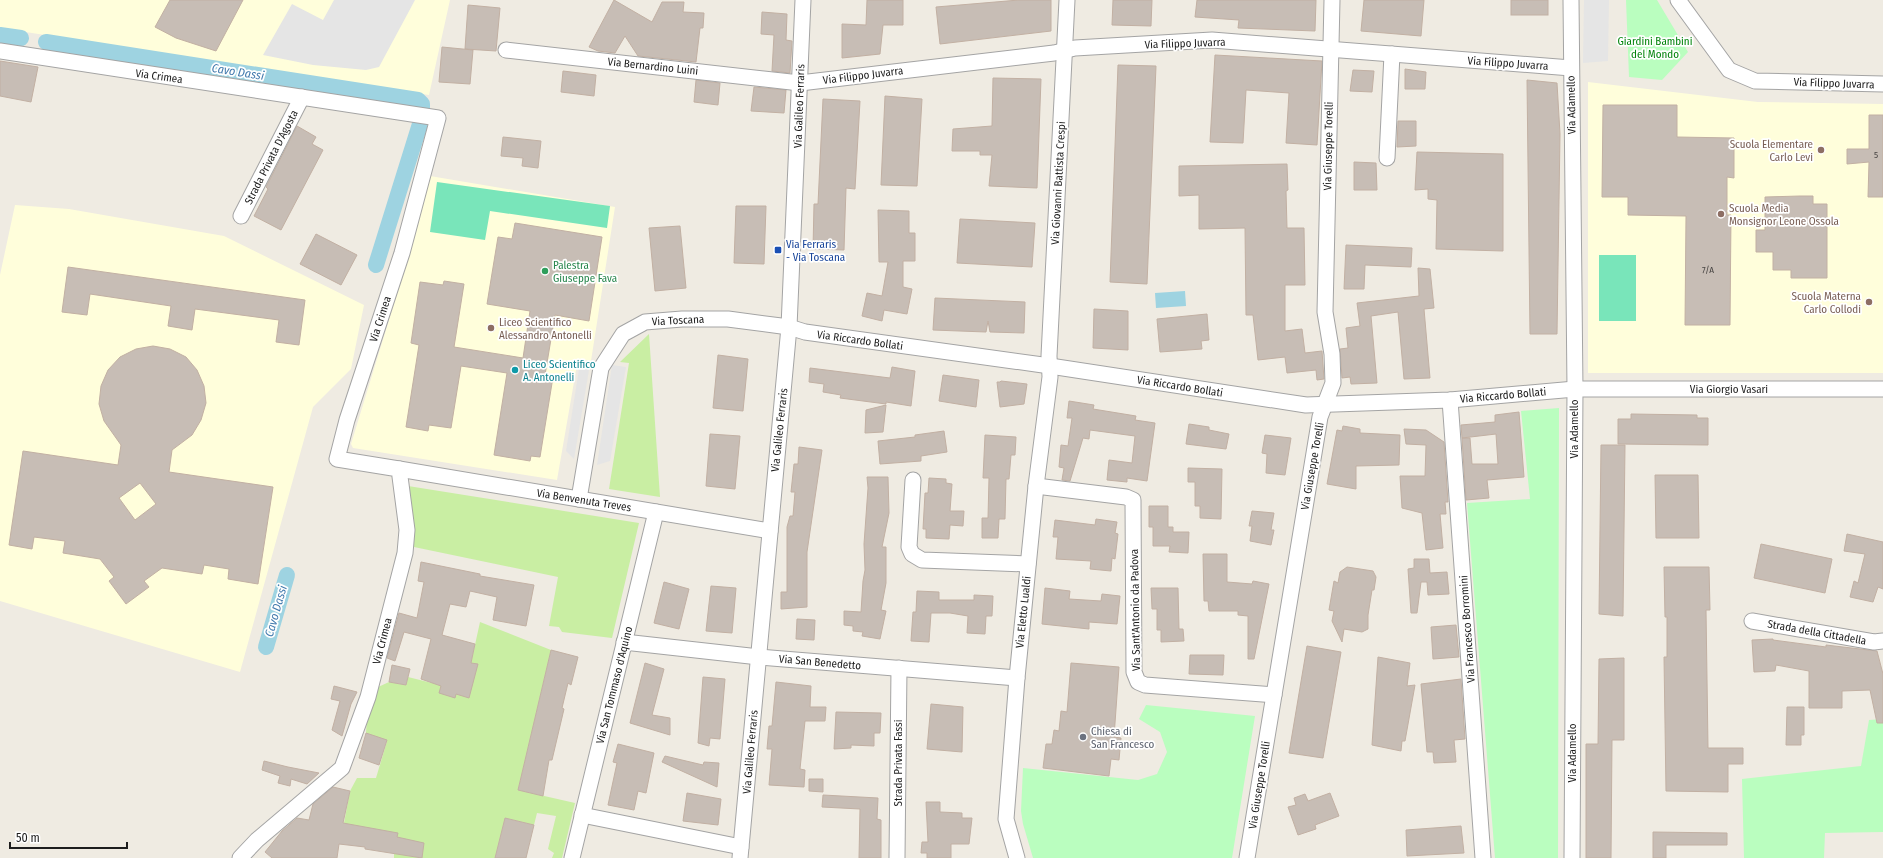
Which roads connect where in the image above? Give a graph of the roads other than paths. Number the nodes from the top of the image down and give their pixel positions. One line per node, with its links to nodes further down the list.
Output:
1 (803, 0): 12 (street, Via Galileo Ferraris)
2 (1067, 0): 7 (street, Via Giovanni Battista Crespi)
3 (1332, 0): 8 (street, Via Giuseppe Torelli)
4 (1571, 0): 11 (street, Via Adamello)
5 (1678, 0): 13 (street, Via Filippo Juvarra)
6 (506, 50): 12 (street, Via Bernardino Luini)
7 (1065, 50): 8 (street, Via Filippo Juvarra); 12 (street, Via Filippo Juvarra); 18 (street, Via Giovanni Battista Crespi)
8 (1330, 50): 10 (street, Via Filippo Juvarra); 22 (street, Via Giuseppe Torelli)
9 (0, 51): 14 (street, Via Crimea)
10 (1392, 54): 11 (street, Via Filippo Juvarra); 15 (street)
11 (1571, 68): 19 (street, Via Adamello)
12 (800, 83): 17 (street, Via Galileo Ferraris)
13 (1883, 84)
14 (302, 97): 16 (street, Strada Privata D'Agosta); 23 (street, Via Crimea)
15 (1387, 158)
16 (241, 216)
17 (789, 327): 18 (street, Via Riccardo Bollati); 26 (street, Via Toscana); 28 (street, Via Galileo Ferraris)
18 (1050, 366): 22 (street, Via Riccardo Bollati); 25 (street, Via Eletto Lualdi)
19 (1575, 389): 20 (street, Via Giorgio Vasari); 21 (street, Via Riccardo Bollati); 45 (street, Via Adamello)
20 (1883, 389)
21 (1450, 400): 22 (street, Via Riccardo Bollati); 44 (street, Via Francesco Borromini)
22 (1326, 404): 36 (street, Via Giuseppe Torelli)
23 (399, 469): 26 (street, Via Benvenuta Treves); 39 (street, Via Crimea)
24 (912, 480): 29 (street)
25 (1036, 486): 29 (street, Via Eletto Lualdi); 36 (street, Via Sant'Antonio da Padova)
26 (579, 499): 27 (street, Via Benvenuta Treves)
27 (656, 512): 28 (street, Via Benvenuta Treves); 31 (street, Via San Tommaso d'Aquino)
28 (770, 531): 33 (street, Via Galileo Ferraris)
29 (1028, 564): 35 (street, Via Eletto Lualdi)
30 (1752, 622): 32 (street, Strada della Cittadella)
31 (624, 642): 33 (street, Via San Benedetto); 37 (street, Via San Tommaso d'Aquino)
32 (1883, 642)
33 (759, 657): 34 (street, Via San Benedetto); 38 (street, Via Galileo Ferraris)
34 (899, 668): 35 (street, Via San Benedetto); 41 (street, Strada Privata Fassi)
35 (1017, 678): 42 (street, Via Eletto Lualdi)
36 (1274, 695): 43 (street, Via Giuseppe Torelli)
37 (582, 815): 38 (street); 40 (street, Via San Tommaso d'Aquino)
38 (740, 852)
39 (240, 858)
40 (572, 858)
41 (898, 858)
42 (1017, 858)
43 (1246, 858)
44 (1483, 858)
45 (1572, 858)

